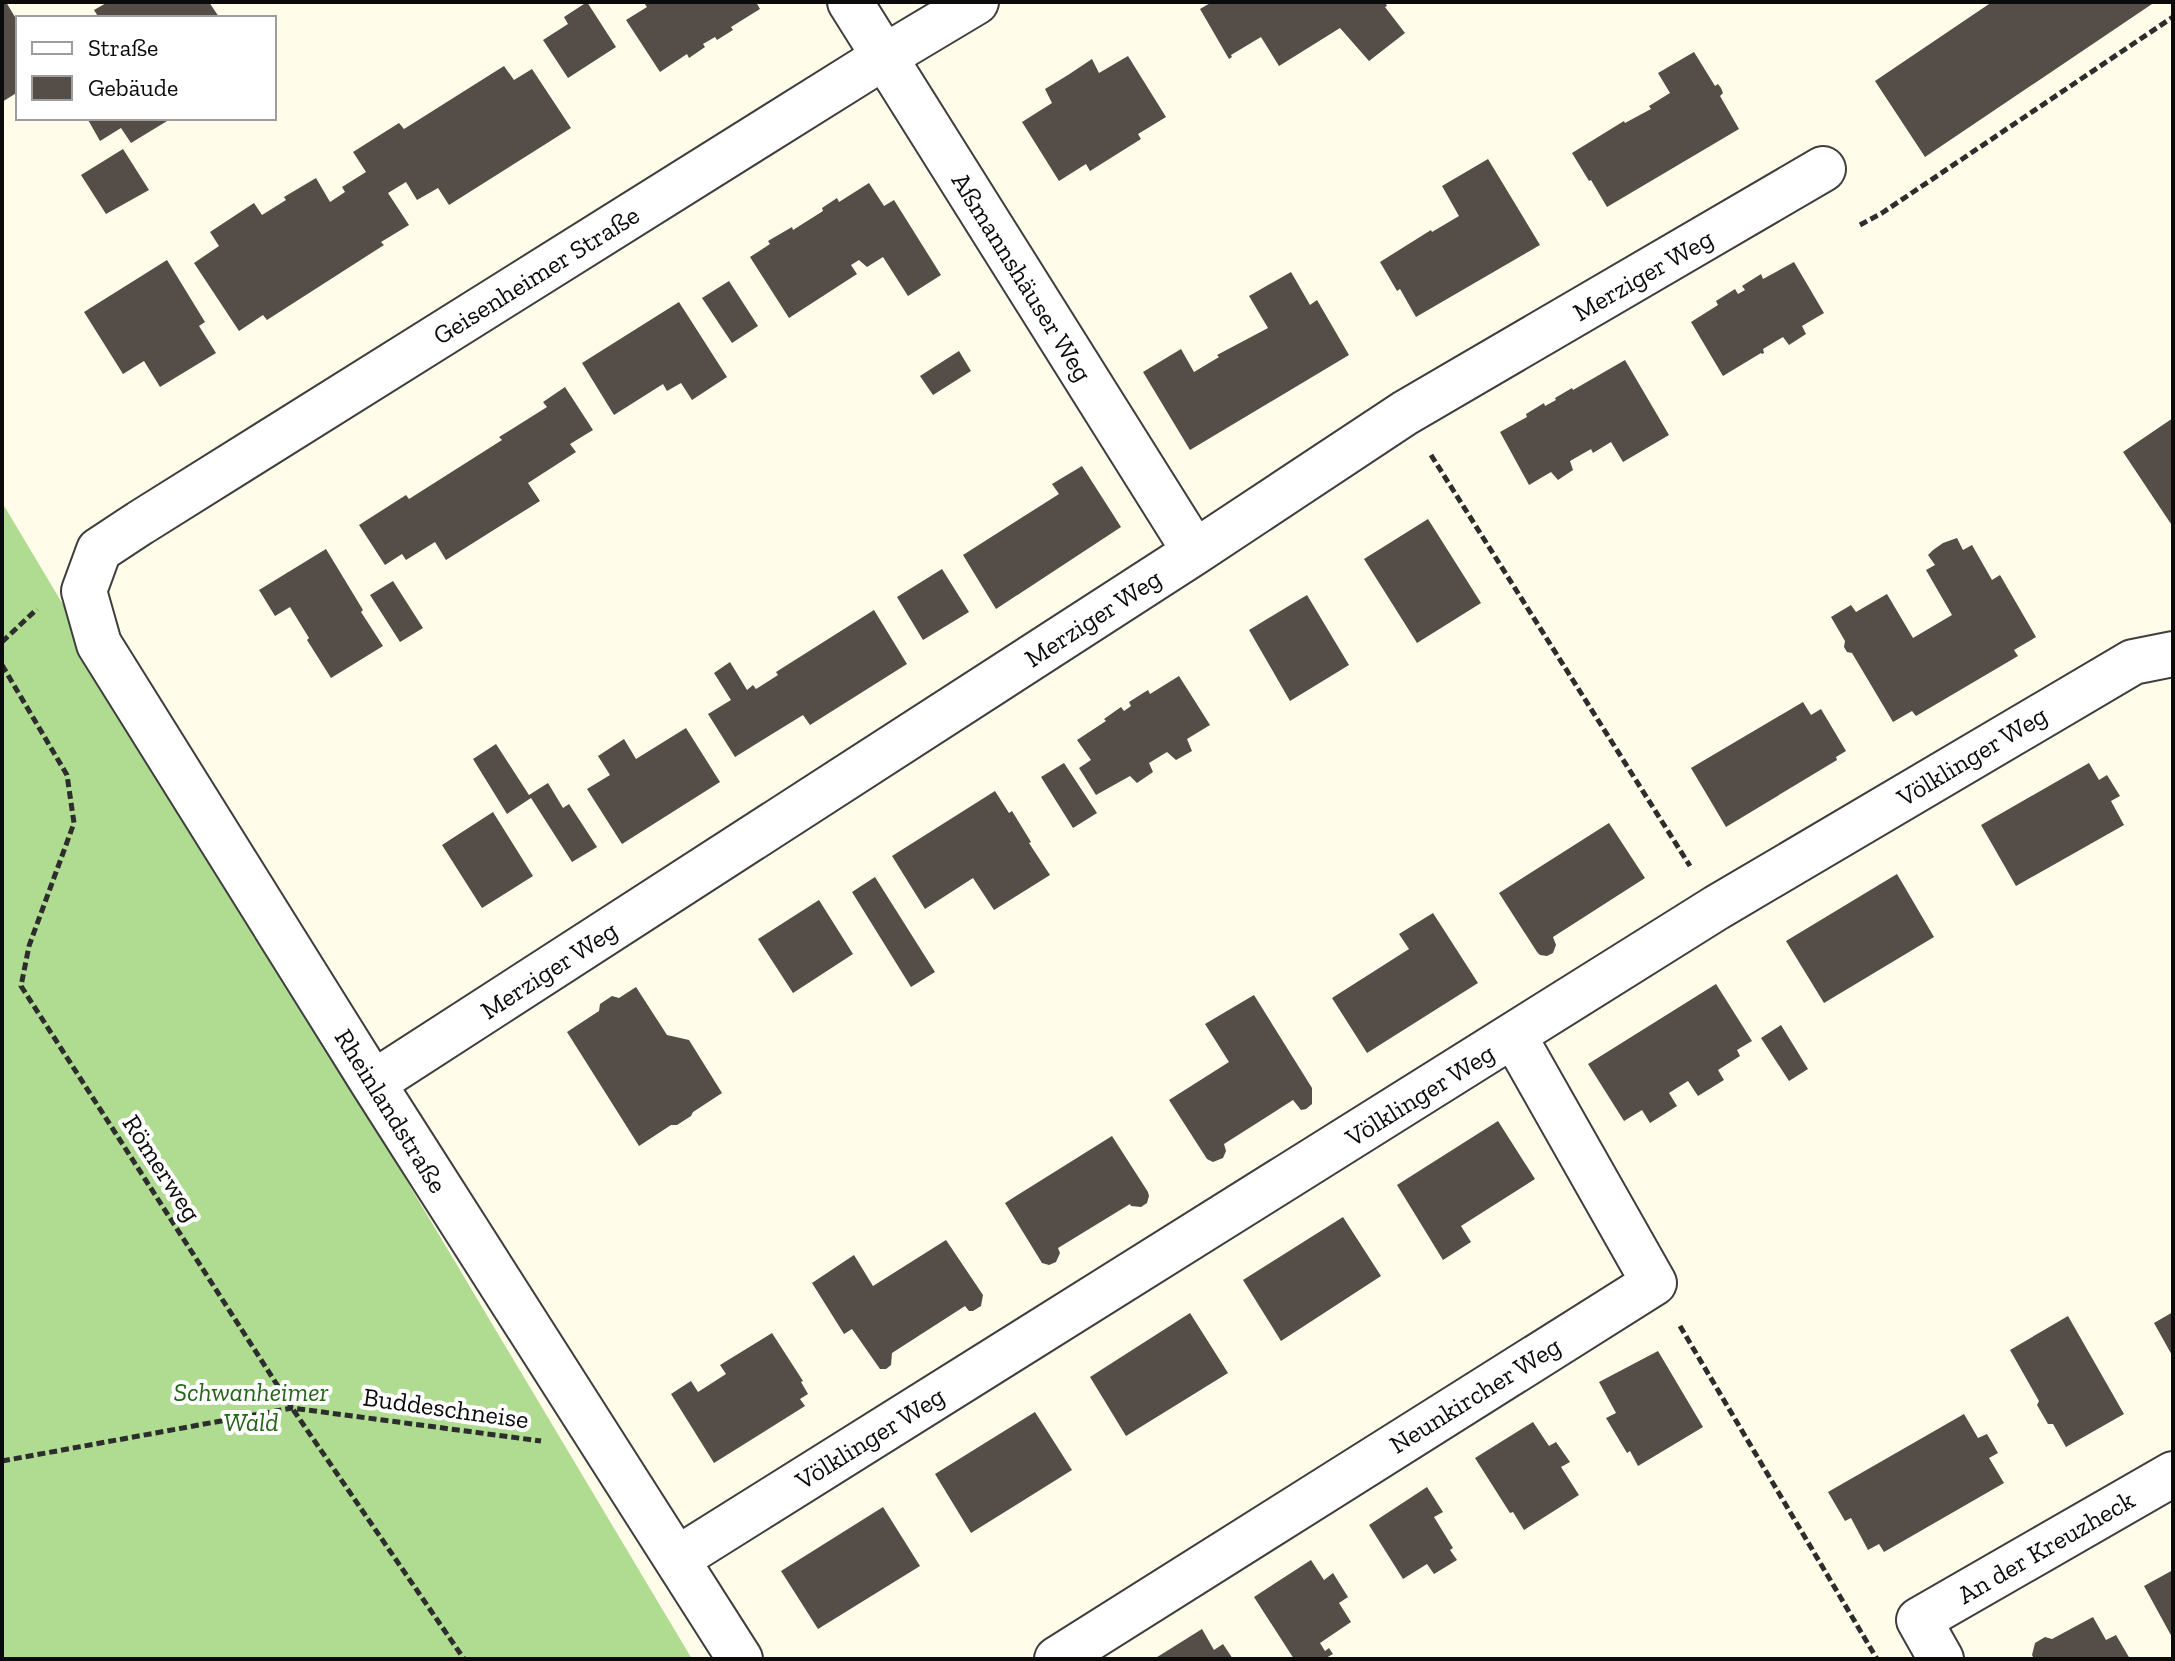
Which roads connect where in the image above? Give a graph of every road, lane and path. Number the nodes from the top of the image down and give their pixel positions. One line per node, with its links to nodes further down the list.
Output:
1 (850, 2): 4 (street, Aßmannshäuser Weg)
2 (976, 2): 4 (street, Geisenheimer Straße)
3 (2173, 17): 6 (path)
4 (884, 57): 8 (street, Geisenheimer Straße); 9 (street, Aßmannshäuser Weg)
5 (1823, 169): 7 (street, Merziger Weg)
6 (1860, 225)
7 (1405, 413): 9 (street, Merziger Weg); 12 (path)
8 (99, 550): 14 (street, Rheinlandstraße)
9 (1195, 552): 14 (street, Merziger Weg)
10 (2153, 658): 12 (street, Völklinger Weg)
11 (2, 665): 16 (path, Römerweg)
12 (1716, 908): 13 (street, Völklinger Weg)
13 (1514, 1036): 15 (street); 20 (street, Völklinger Weg)
14 (373, 1083): 17 (street, Rheinlandstraße)
15 (1654, 1283): 23 (street, Neunkircher Weg); 24 (path)
16 (292, 1408): 17 (path, Buddeschneise); 18 (path, Buddeschneise); 21 (path, Römerweg)
17 (602, 1443): 20 (street, Rheinlandstraße)
18 (2, 1461)
19 (2173, 1474): 25 (street, An der Kreuzheck)
20 (677, 1559): 22 (street, Rheinlandstraße)
21 (464, 1659)
22 (740, 1659)
23 (1057, 1659)
24 (1877, 1659)
25 (1941, 1659)

